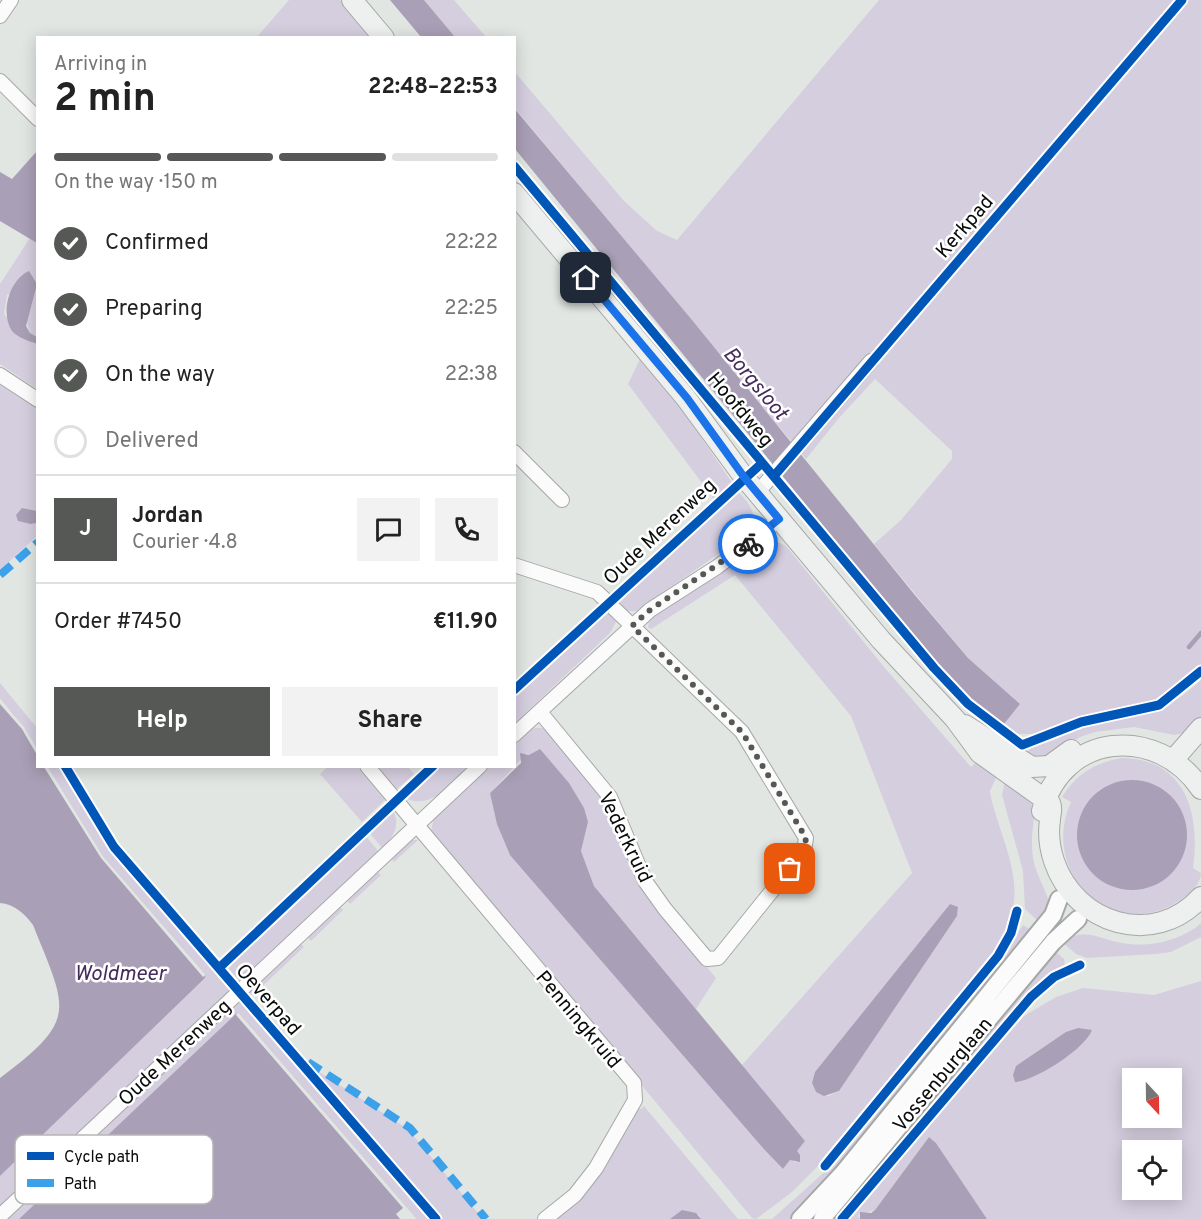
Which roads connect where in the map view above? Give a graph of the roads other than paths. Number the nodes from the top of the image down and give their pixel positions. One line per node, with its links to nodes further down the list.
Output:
1 (11, 0): 3 (street)
2 (352, 0): 4 (main road)
3 (0, 16)
4 (382, 36)
5 (0, 81): 6 (street)
6 (36, 117)
7 (516, 195): 12 (main road, Hoofdweg)
8 (872, 361): 12 (street)
9 (0, 375): 10 (street)
10 (36, 399)
11 (516, 454): 13 (street)
12 (757, 493): 14 (main road, Hoofdweg)
13 (562, 500)
14 (779, 519): 16 (street); 18 (main road, Hoofdweg)
15 (516, 566): 16 (street)
16 (632, 626): 17 (street); 17 (street, Vederkruid)
17 (540, 712): 20 (street)
18 (955, 719): 21 (main road, Hoofdweg); 26 (main road, Hoofdweg)
19 (1201, 728): 21 (main road)
20 (516, 733)
21 (1178, 755): 24 (main road); 25 (main road); 26 (main road)
22 (369, 768): 27 (street, Penningkruid)
23 (478, 768): 27 (street, Oude Merenweg)
24 (1201, 768)
25 (1201, 789)
26 (1045, 800): 29 (main road); 31 (main road)
27 (416, 825): 32 (street, Oude Merenweg); 35 (street, Penningkruid)
28 (1201, 897): 31 (main road)
29 (1059, 899): 31 (main road); 36 (street, Vossenburglaan)
30 (1201, 914): 31 (main road)
31 (1084, 915): 37 (street, Vossenburglaan)
32 (86, 1135)
33 (15, 1202): 34 (street, Oude Merenweg)
34 (0, 1216)
35 (544, 1219)
36 (800, 1219)
37 (822, 1219)

